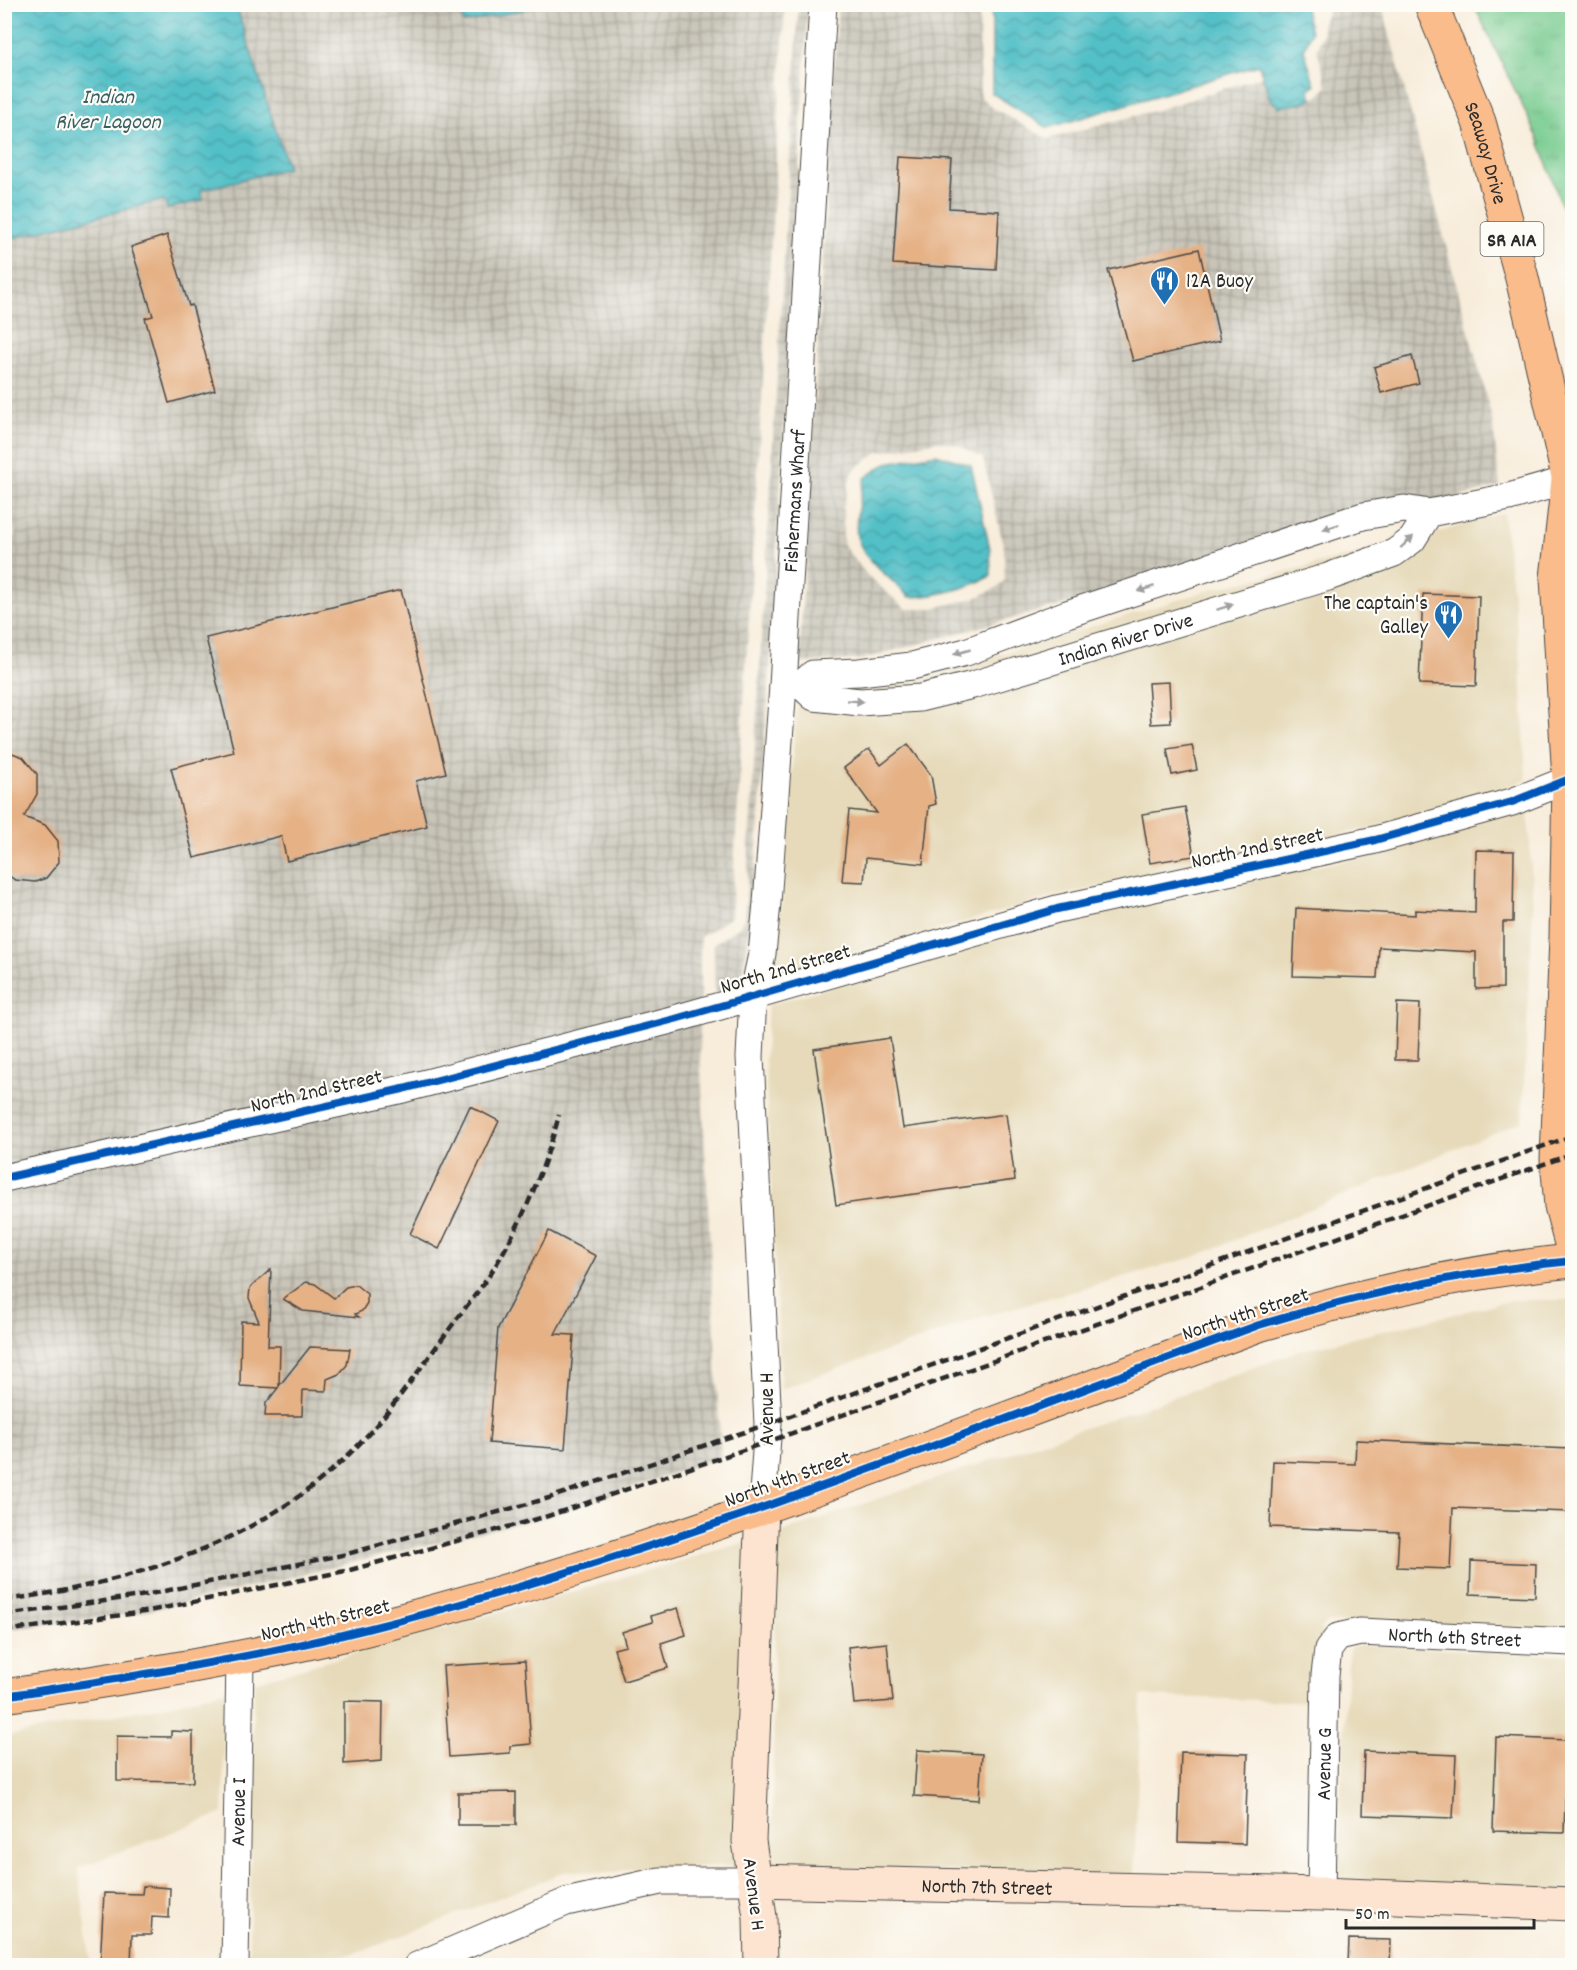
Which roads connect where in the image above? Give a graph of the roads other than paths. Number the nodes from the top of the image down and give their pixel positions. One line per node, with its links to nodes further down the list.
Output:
1 (823, 4): 5 (street, Fishermans Wharf)
2 (1431, 4): 3 (main road, Seaway Drive / SR A1A)
3 (1571, 484): 4 (street, Indian River Drive); 6 (main road, Seaway Drive / SR A1A)
4 (1429, 513): 5 (street, Indian River Drive, one-way to 5); 5 (street, Indian River Drive, one-way to 4)
5 (792, 686): 7 (street, Fishermans Wharf)
6 (1571, 779): 7 (street, North 2nd Street); 9 (main road, Seaway Drive / SR A1A)
7 (753, 996): 8 (street, North 2nd Street); 11 (street, Avenue H)
8 (4, 1178)
9 (1572, 1247)
10 (1572, 1262): 11 (main road, North 4th Street)
11 (762, 1506): 14 (main road, North 4th Street); 16 (street, Avenue H)
12 (1338, 1637): 13 (street, North 6th Street); 17 (street, Avenue G)
13 (1572, 1642)
14 (240, 1657): 15 (main road, North 4th Street); 19 (street, Avenue I)
15 (4, 1696)
16 (755, 1881): 17 (street, North 7th Street); 20 (street, North 7th Street); 21 (street, Avenue H)
17 (1321, 1894): 18 (street, North 7th Street)
18 (1572, 1904)
19 (235, 1965)
20 (417, 1965)
21 (761, 1965)

